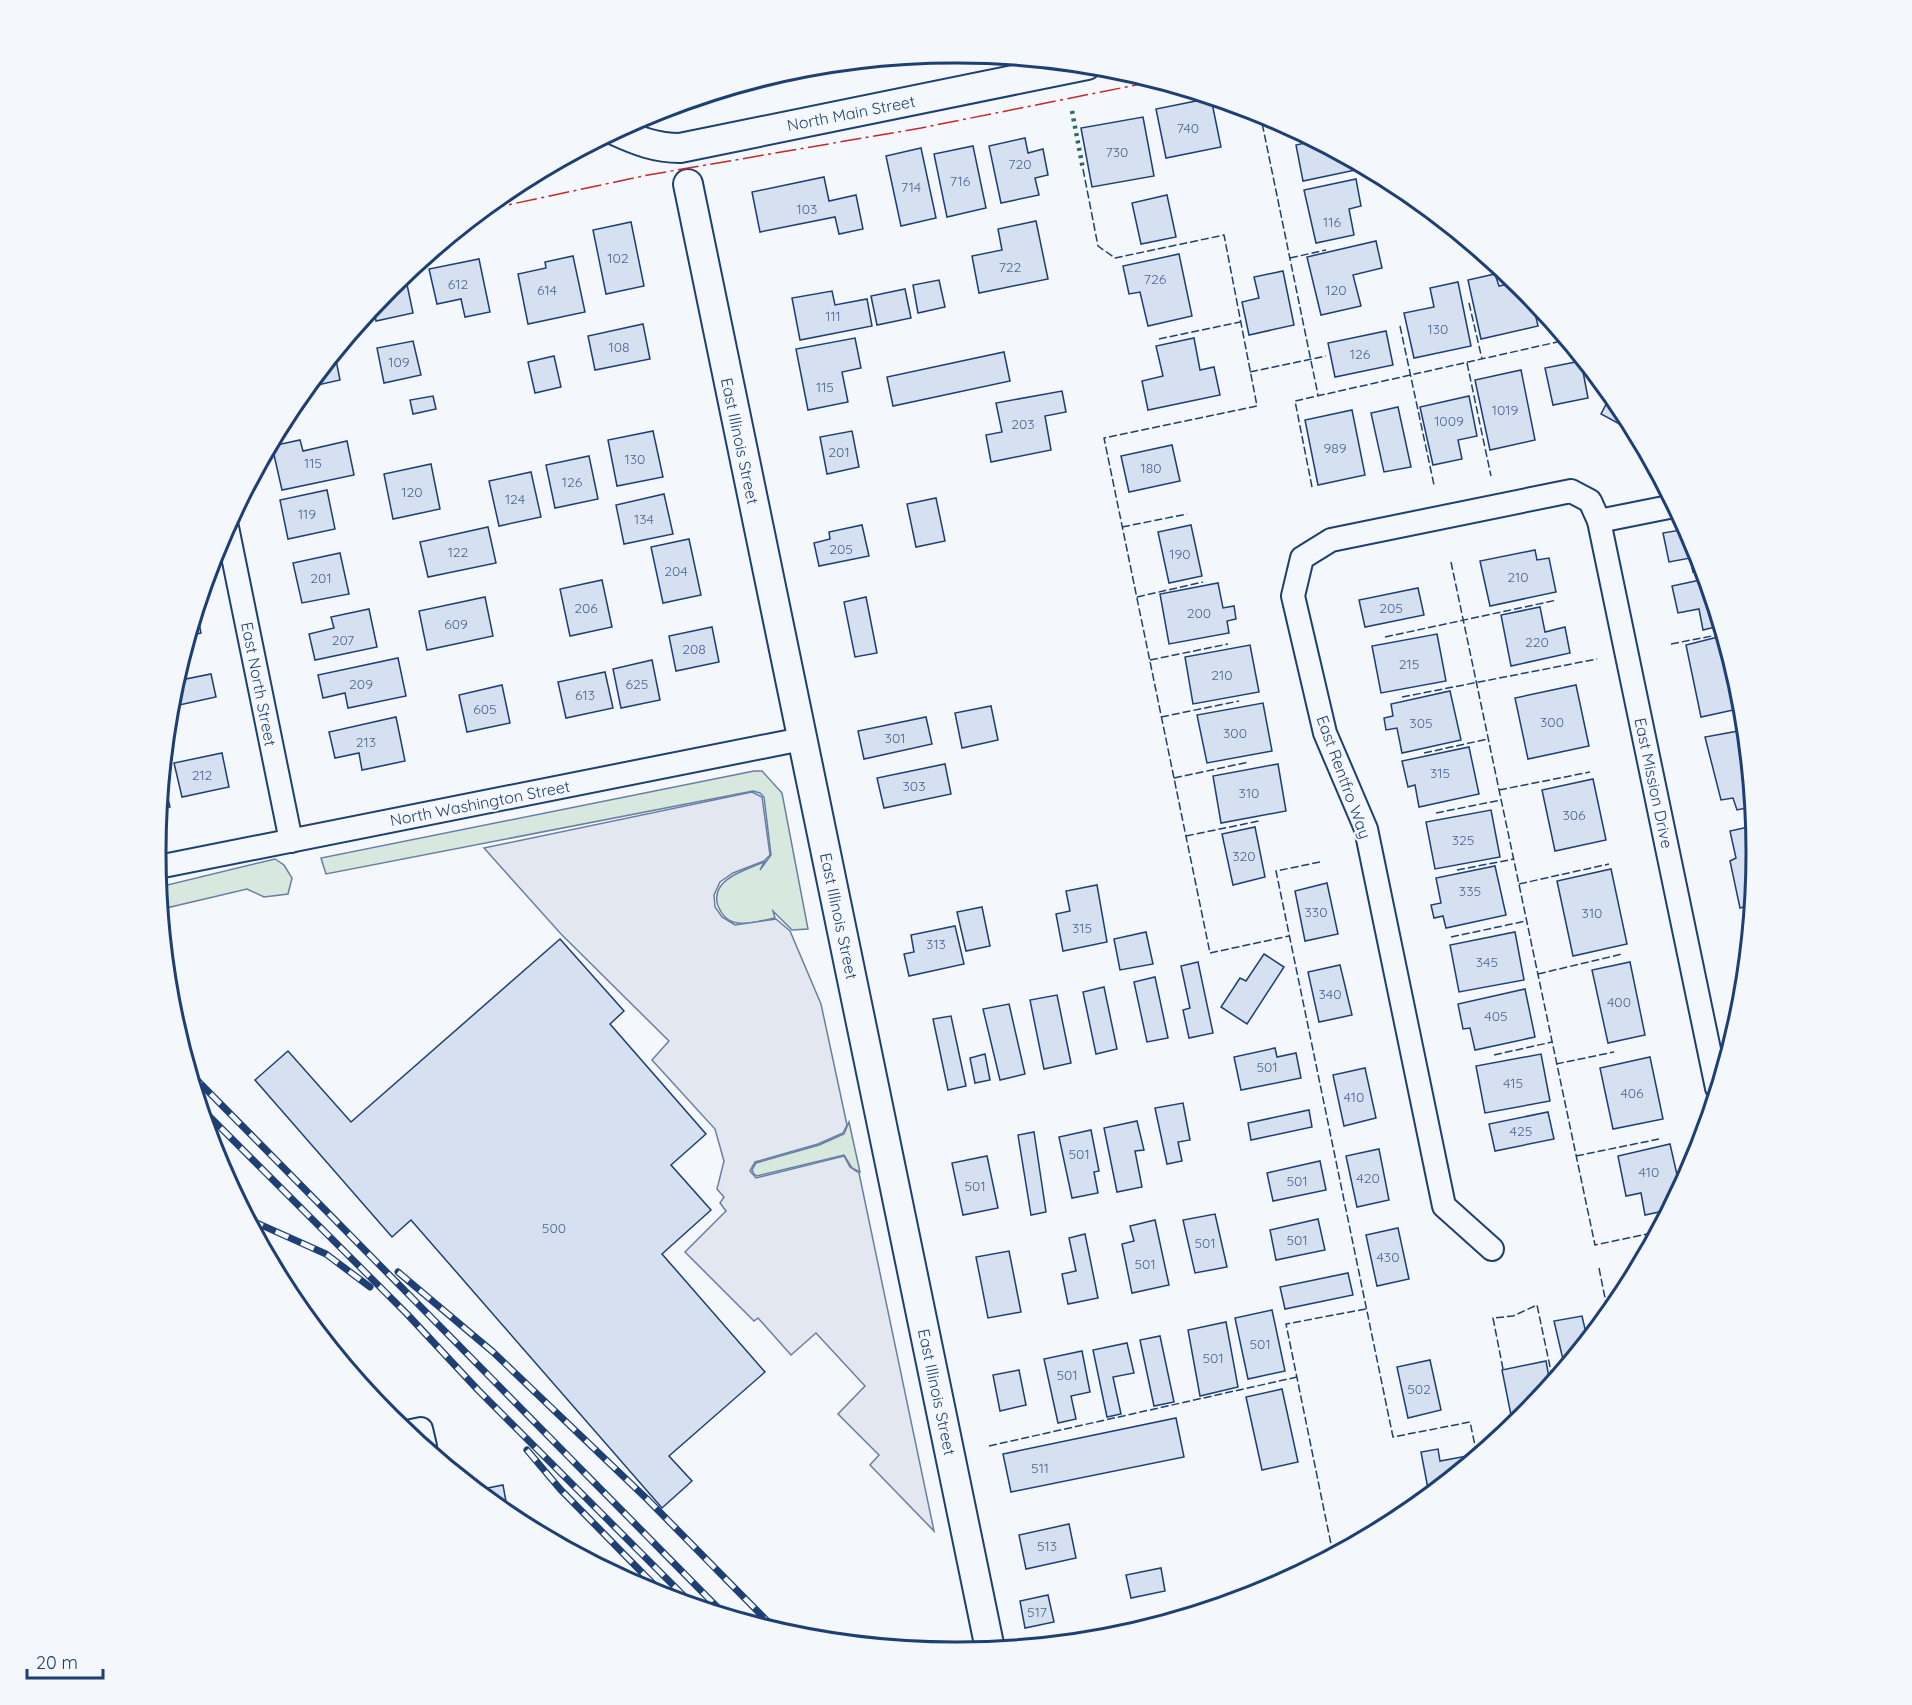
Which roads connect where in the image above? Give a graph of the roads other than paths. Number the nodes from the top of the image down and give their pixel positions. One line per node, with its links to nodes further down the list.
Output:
1 (1061, 70): 2 (street, North Main Street)
2 (626, 135)
3 (688, 184): 8 (street, East Illinois Street)
4 (1571, 491): 6 (street, East Mission Drive); 12 (street, East Rentfro Way)
5 (1666, 507): 6 (street)
6 (1599, 520): 11 (street, East Mission Drive)
7 (228, 547): 9 (street, East North Street)
8 (802, 739): 9 (street, North Washington Street); 13 (street, East Illinois Street)
9 (291, 841): 10 (street, North Washington Street)
10 (167, 865)
11 (1714, 1073)
12 (1492, 1249)
13 (988, 1641)

